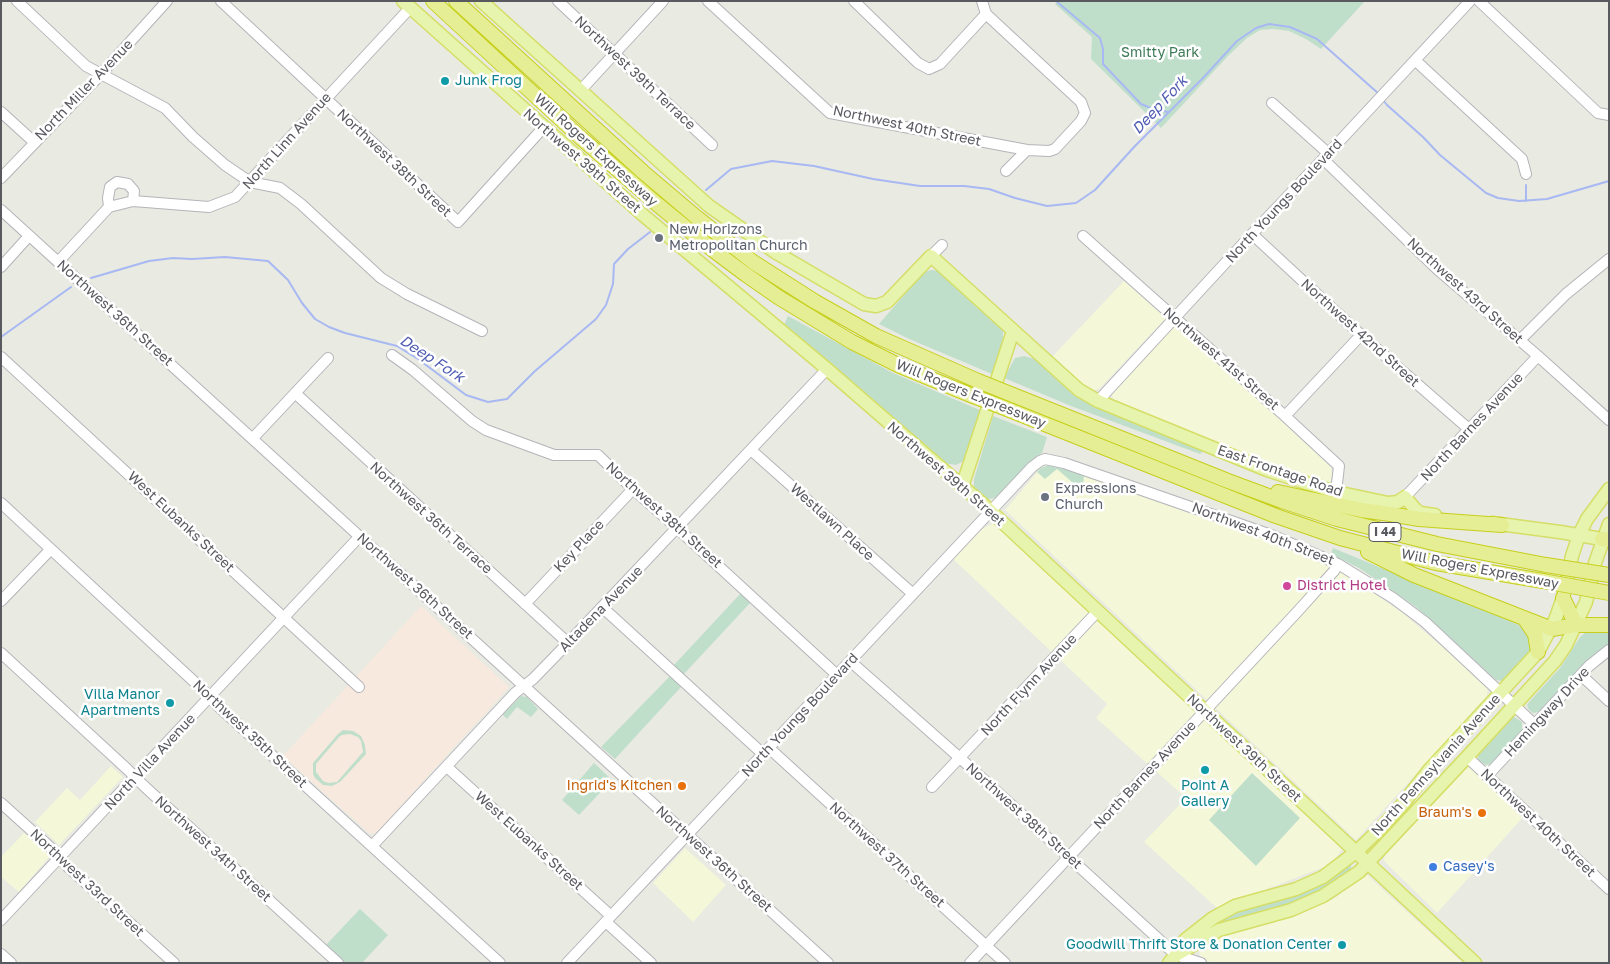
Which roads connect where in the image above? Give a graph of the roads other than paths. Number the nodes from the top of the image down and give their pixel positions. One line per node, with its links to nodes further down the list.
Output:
1 (17, 1): 18 (street)
2 (167, 1): 18 (street, North Miller Avenue)
3 (221, 1): 20 (street, Northwest 38th Street)
4 (433, 1): 79 (highway, Will Rogers Expressway / I 44, bridge)
5 (456, 1): 64 (highway, Will Rogers Expressway / I 44, bridge)
6 (481, 1): 19 (main road)
7 (558, 1): 16 (street, Northwest 39th Terrace)
8 (663, 1): 16 (street)
9 (708, 1): 27 (street, Northwest 40th Street)
10 (854, 1): 15 (street)
11 (982, 1): 15 (street)
12 (1470, 1): 17 (street, North Youngs Boulevard)
13 (1479, 1): 23 (street)
14 (406, 5): 20 (street, North Linn Avenue); 24 (main road, Northwest 39th Street)
15 (986, 14): 27 (street)
16 (614, 55): 19 (street); 26 (street, Northwest 39th Terrace)
17 (1416, 60): 28 (street, North Youngs Boulevard); 30 (street)
18 (101, 74): 25 (street, North Miller Avenue); 32 (street)
19 (580, 91): 40 (main road)
20 (325, 100): 24 (street, Northwest 38th Street); 32 (street, North Linn Avenue)
21 (1272, 103): 28 (street, Northwest 43rd Street)
22 (1, 112): 25 (street)
23 (1609, 115)
24 (543, 128): 55 (main road, Northwest 39th Street)
25 (34, 142): 31 (street, North Miller Avenue)
26 (712, 144)
27 (1027, 150): 29 (street)
28 (1326, 157): 36 (street, North Youngs Boulevard); 48 (street, Northwest 43rd Street)
29 (1006, 171)
30 (1526, 174)
31 (1, 178)
32 (250, 182): 33 (street, North Linn Avenue); 45 (street)
33 (133, 201): 34 (street, North Linn Avenue); 34 (street)
34 (110, 207): 42 (street)
35 (1, 210): 37 (street, Northwest 36th Street)
36 (1252, 234): 44 (street, North Youngs Boulevard); 47 (street, Northwest 42nd Street)
37 (30, 236): 42 (street, Northwest 36th Street); 43 (street)
38 (1083, 236): 44 (street, Northwest 41st Street)
39 (942, 245): 40 (street)
40 (932, 256): 46 (main road)
41 (1608, 260): 48 (street)
42 (58, 262): 61 (street, Northwest 36th Street)
43 (1, 267)
44 (1175, 318): 57 (street, North Youngs Boulevard); 58 (street, Northwest 41st Street)
45 (482, 331)
46 (1013, 331): 49 (main road, East Frontage Road); 54 (main road)
47 (1361, 335): 58 (street); 60 (street, Northwest 42nd Street)
48 (1520, 340): 51 (street, Northwest 43rd Street)
49 (1036, 352): 54 (main road); 57 (main road, East Frontage Road)
50 (392, 355): 66 (street, Northwest 38th Street)
51 (1538, 356): 59 (street, Northwest 43rd Street); 60 (street, North Barnes Avenue)
52 (1, 357): 92 (street, West Eubanks Street)
53 (328, 358): 56 (street)
54 (1003, 361): 65 (main road)
55 (827, 369): 62 (street, Altadena Avenue); 65 (main road, Northwest 39th Street)
56 (295, 393): 61 (street); 89 (street, Northwest 36th Terrace)
57 (1098, 401): 68 (main road, East Frontage Road)
58 (1286, 416): 68 (street, Northwest 41st Street)
59 (1609, 420)
60 (1470, 430): 69 (street, North Barnes Avenue)
61 (253, 438): 78 (street, Northwest 36th Street)
62 (751, 450): 75 (street, Altadena Avenue); 86 (street, Westlawn Place)
63 (1032, 467): 71 (street, North Youngs Boulevard); 83 (street, Northwest 40th Street)
64 (1228, 481): 74 (highway); 84 (highway, Will Rogers Expressway / I 44, bridge)
65 (962, 487): 71 (main road, Northwest 39th Street)
66 (633, 489): 75 (street, Northwest 38th Street); 89 (street, Key Place)
67 (1609, 489): 72 (main road, North Pennsylvania Avenue)
68 (1336, 492): 69 (main road, East Frontage Road)
69 (1405, 497): 74 (main road)
70 (1, 503): 81 (street, Northwest 35th Street)
71 (991, 512): 86 (street, North Youngs Boulevard); 91 (main road, Northwest 39th Street)
72 (1587, 519): 76 (main road); 77 (main road, North Pennsylvania Avenue)
73 (1609, 524): 80 (main road, North Pennsylvania Avenue)
74 (1502, 525): 76 (main road)
75 (678, 528): 90 (street, Altadena Avenue); 102 (street, Northwest 38th Street)
76 (1560, 532): 77 (main road)
77 (1579, 535): 80 (main road); 82 (main road); 87 (main road, North Pennsylvania Avenue)
78 (360, 536): 92 (street, North Villa Avenue); 104 (street, Northwest 36th Street)
79 (1340, 538): 85 (highway, Will Rogers Expressway / I 44, bridge); 93 (highway)
80 (1605, 540): 82 (main road, North Pennsylvania Avenue)
81 (51, 549): 88 (street); 107 (street, Northwest 35th Street)
82 (1595, 563): 94 (main road, North Pennsylvania Avenue)
83 (1338, 564): 106 (street, Northwest 40th Street); 110 (street, North Barnes Avenue)
84 (1609, 575)
85 (1609, 593)
86 (913, 594): 101 (street, North Youngs Boulevard)
87 (1562, 598): 94 (highway); 96 (main road, North Pennsylvania Avenue)
88 (1, 601)
89 (525, 604): 97 (street, Northwest 36th Terrace)
90 (602, 608): 97 (street, Altadena Avenue); 113 (street, Northwest 37th Street)
91 (1098, 611): 110 (main road, Northwest 39th Street); 116 (street, North Flynn Avenue)
92 (285, 618): 105 (street, West Eubanks Street); 107 (street, North Villa Avenue)
93 (1525, 619): 96 (highway); 99 (highway)
94 (1576, 625): 95 (highway); 96 (highway); 109 (main road, North Pennsylvania Avenue)
95 (1609, 625)
96 (1552, 629): 99 (main road, North Pennsylvania Avenue)
97 (568, 644): 104 (street, Altadena Avenue)
98 (1609, 650): 103 (street, Hemingway Drive)
99 (1538, 652): 106 (main road, North Pennsylvania Avenue)
100 (1, 653): 119 (street, Northwest 34th Street)
101 (850, 661): 102 (street, North Youngs Boulevard); 116 (street, Northwest 38th Street)
102 (837, 675): 113 (street, North Youngs Boulevard)
103 (1581, 675): 108 (street); 112 (street, Hemingway Drive)
104 (524, 686): 117 (street, Altadena Avenue); 123 (street, Northwest 36th Street)
105 (359, 687)
106 (1501, 692): 109 (street, Northwest 40th Street); 111 (main road, North Pennsylvania Avenue)
107 (210, 697): 119 (street, North Villa Avenue); 124 (street, Northwest 35th Street)
108 (1609, 701)
109 (1514, 705): 112 (street, Northwest 40th Street); 115 (main road, North Pennsylvania Avenue)
110 (1205, 711): 125 (main road, Northwest 39th Street); 126 (street, North Barnes Avenue)
111 (1476, 720): 114 (main road, North Pennsylvania Avenue); 115 (main road)
112 (1535, 725): 118 (street, Hemingway Drive)
113 (766, 751): 123 (street, North Youngs Boulevard); 132 (street, Northwest 37th Street)
114 (1444, 754): 121 (main road); 125 (main road, North Pennsylvania Avenue)
115 (1467, 757): 118 (street, Northwest 40th Street); 121 (main road, North Pennsylvania Avenue)
116 (960, 758): 120 (street, North Flynn Avenue); 126 (street, Northwest 38th Street)
117 (447, 767): 124 (street, Altadena Avenue); 130 (street, West Eubanks Street)
118 (1487, 776): 129 (street, Northwest 40th Street)
119 (135, 778): 127 (street, North Villa Avenue); 137 (street, Northwest 34th Street)
120 (932, 788)
121 (1434, 792): 128 (main road, North Pennsylvania Avenue)
122 (1, 803): 127 (street, Northwest 33rd Street)
123 (687, 834): 130 (street, North Youngs Boulevard); 141 (street, Northwest 36th Street)
124 (372, 846): 138 (street, Northwest 35th Street)
125 (1356, 852): 128 (main road, Northwest 39th Street); 134 (main road, North Pennsylvania Avenue)
126 (1069, 857): 132 (street, North Barnes Avenue); 134 (street, Northwest 38th Street)
127 (60, 858): 131 (street, North Villa Avenue); 136 (street, Northwest 33rd Street)
128 (1368, 862): 134 (main road, North Pennsylvania Avenue); 145 (main road, Northwest 39th Street)
129 (1609, 889)
130 (608, 919): 139 (street, North Youngs Boulevard); 140 (street, West Eubanks Street)
131 (1, 920)
132 (987, 946): 142 (street, North Barnes Avenue); 143 (street, Northwest 37th Street)
133 (1, 954): 135 (street)
134 (1173, 959): 144 (street, Northwest 38th Street)
135 (11, 963)
136 (174, 963)
137 (338, 963)
138 (500, 963)
139 (567, 963)
140 (651, 963)
141 (828, 963)
142 (970, 963)
143 (1006, 963)
144 (1201, 963)
145 (1475, 963)

